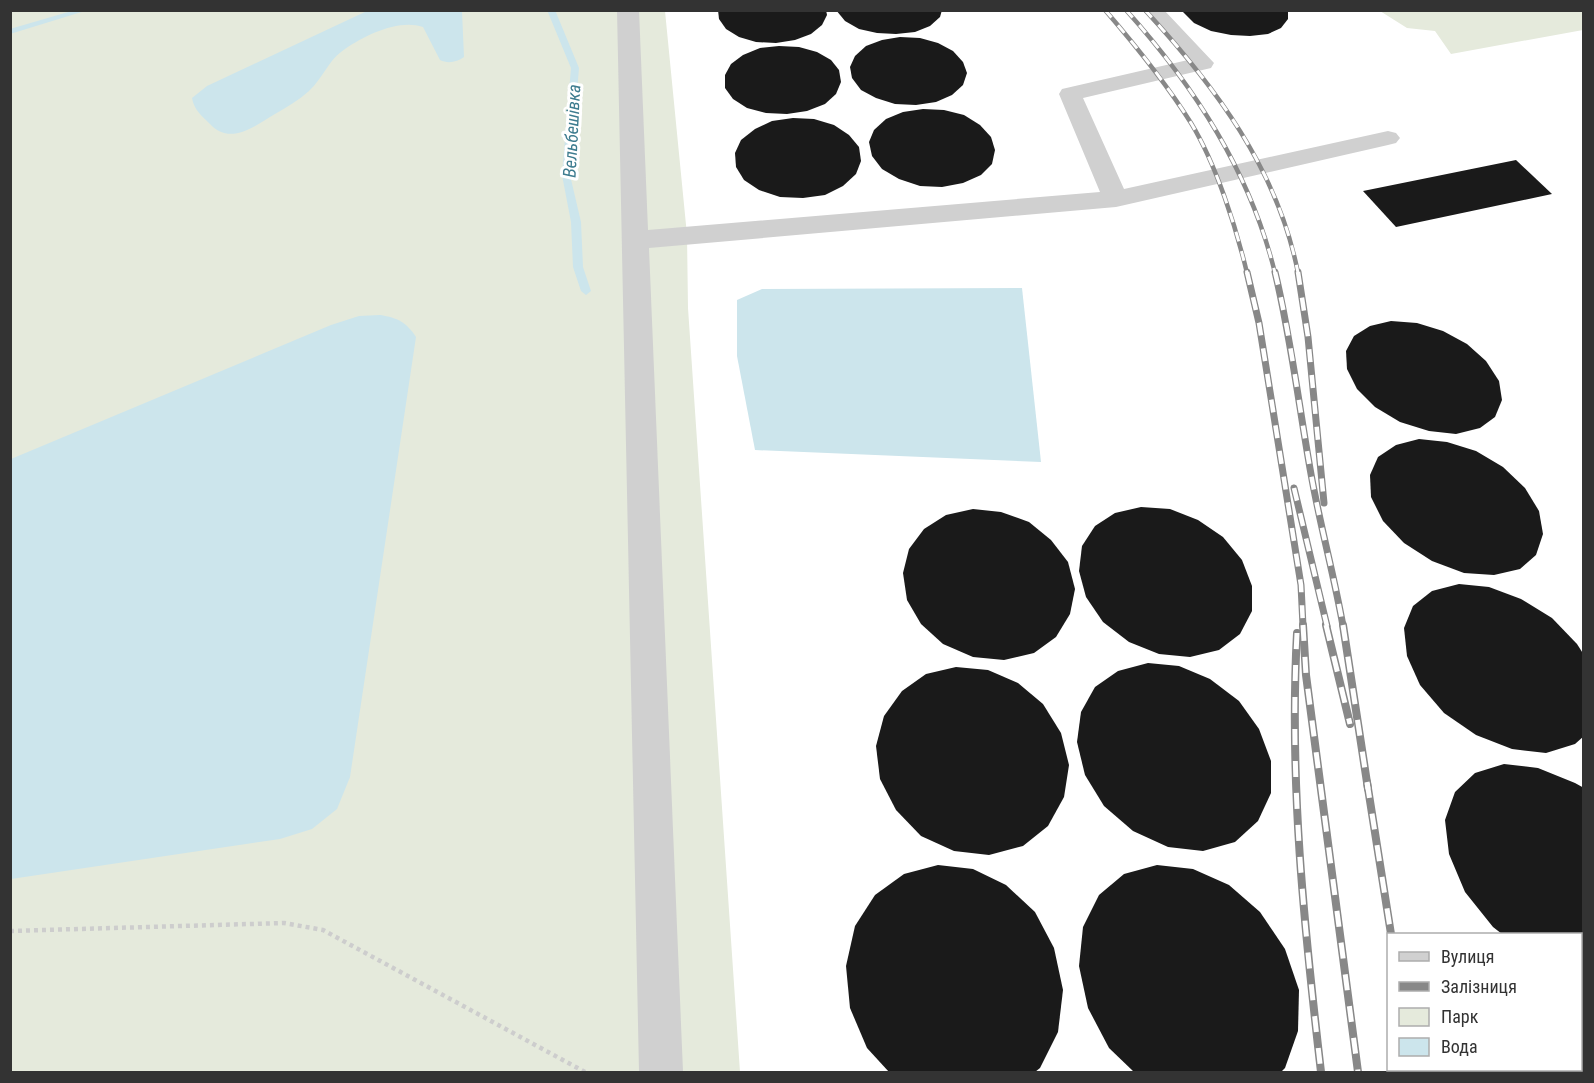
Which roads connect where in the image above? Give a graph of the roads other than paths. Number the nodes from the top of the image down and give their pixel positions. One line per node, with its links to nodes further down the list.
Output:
1 (628, 10): 5 (street)
2 (1152, 10): 4 (street)
3 (1388, 138): 4 (street)
4 (1116, 199): 5 (street)
5 (637, 240): 6 (street)
6 (661, 1072)

